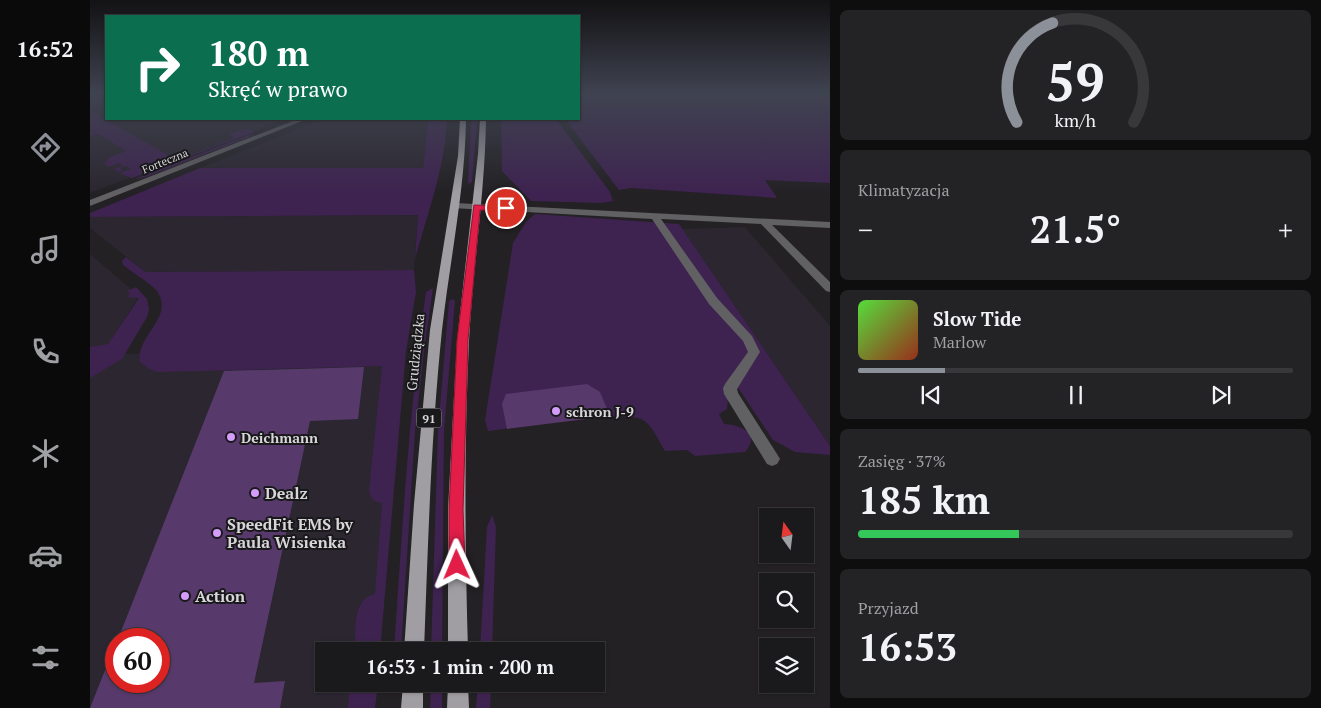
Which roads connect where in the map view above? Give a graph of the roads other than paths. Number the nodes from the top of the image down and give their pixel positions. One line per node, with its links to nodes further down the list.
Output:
1 (286, 126): 4 (street, Forteczna)
2 (463, 126): 5 (main road, Grudziądzka / 91)
3 (483, 126): 6 (main road, 91)
4 (90, 203)
5 (455, 206): 6 (street); 12 (main road, Grudziądzka / 91)
6 (476, 207): 7 (street); 13 (main road, 91)
7 (656, 217): 8 (street); 11 (street)
8 (764, 222): 9 (street); 10 (street)
9 (830, 226)
10 (830, 288)
11 (772, 459)
12 (414, 642)
13 (458, 642)
14 (413, 692): 16 (main road)
15 (458, 692): 17 (main road)
16 (412, 708)
17 (458, 708)

